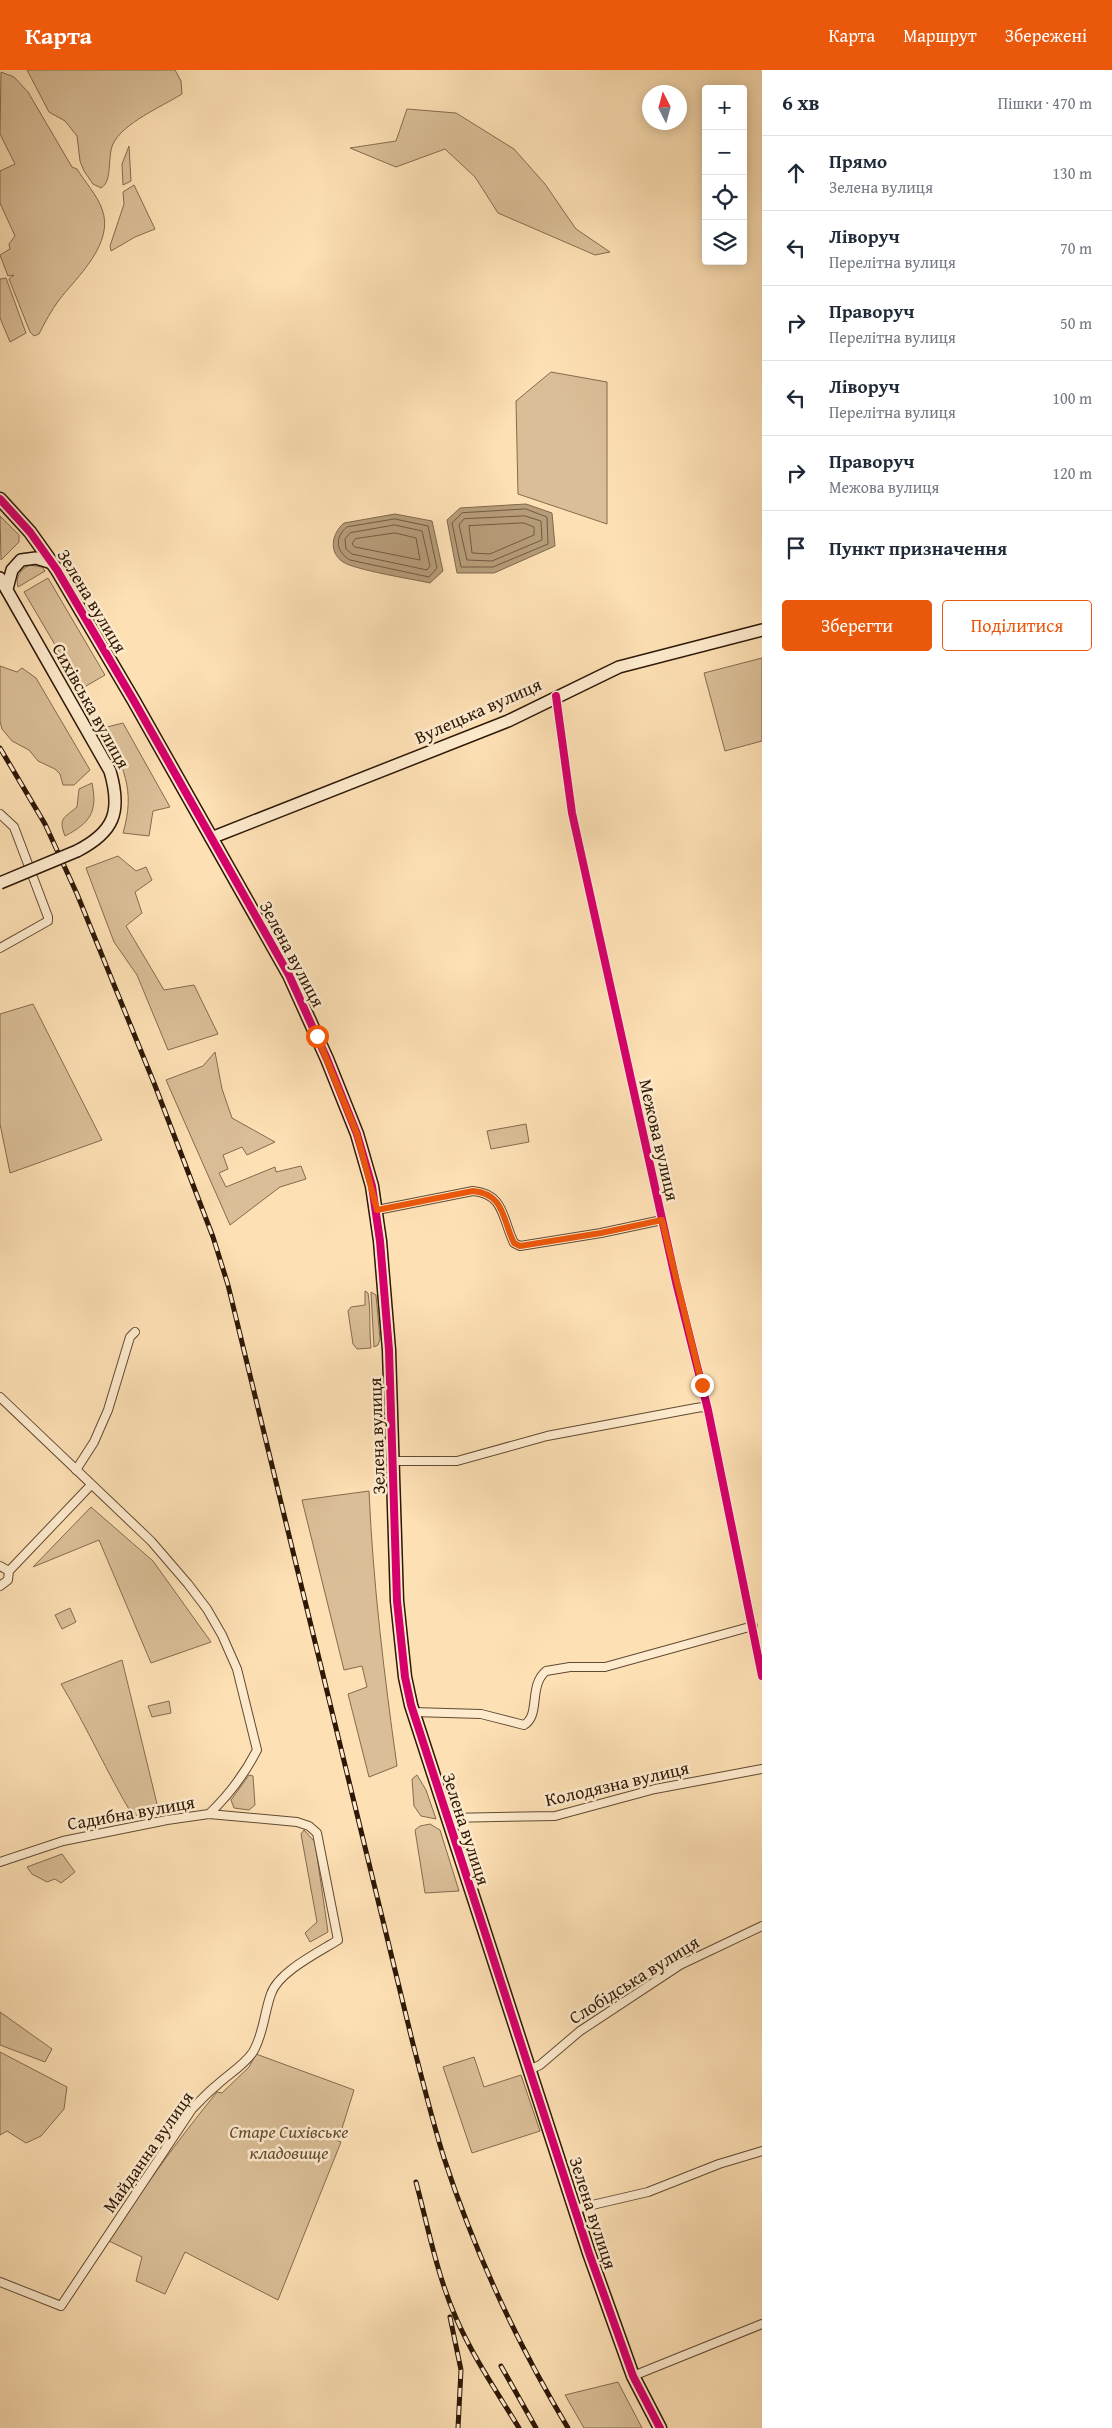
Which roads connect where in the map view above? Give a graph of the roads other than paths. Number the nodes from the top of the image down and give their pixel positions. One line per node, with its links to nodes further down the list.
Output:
1 (0, 499): 2 (main road, Зелена вулиця)
2 (52, 563): 4 (street); 8 (main road, Зелена вулиця)
3 (0, 578): 4 (street, Сихівська вулиця)
4 (7, 589): 9 (street, Сихівська вулиця, bridge)
5 (762, 630): 6 (street, Вулецька вулиця)
6 (556, 696): 8 (street, Вулецька вулиця); 12 (street, Межова вулиця)
7 (0, 814): 10 (street)
8 (211, 838): 11 (main road, Зелена вулиця)
9 (0, 883)
10 (0, 948)
11 (377, 1210): 12 (street); 16 (main road, Зелена вулиця)
12 (662, 1220): 15 (street, Межова вулиця)
13 (135, 1332): 17 (street)
14 (0, 1396): 17 (street)
15 (708, 1410): 16 (street); 22 (street, Межова вулиця)
16 (394, 1461): 24 (main road, Зелена вулиця)
17 (76, 1470): 18 (street)
18 (91, 1485): 20 (street); 26 (street)
19 (0, 1566): 20 (street)
20 (9, 1571): 21 (street)
21 (0, 1586)
22 (753, 1626): 23 (street, Межова вулиця); 24 (street)
23 (762, 1676)
24 (412, 1712): 27 (main road, Зелена вулиця)
25 (762, 1769): 27 (street, Колодязна вулиця)
26 (209, 1814): 28 (street, Садибна вулиця); 29 (street, Садибна вулиця)
27 (447, 1818): 31 (main road, Зелена вулиця)
28 (271, 1820): 34 (street, Майданна вулиця)
29 (0, 1862)
30 (762, 1926): 31 (street, Слобідська вулиця)
31 (529, 2070): 33 (main road, Зелена вулиця)
32 (762, 2151): 33 (street)
33 (575, 2208): 36 (main road, Зелена вулиця)
34 (0, 2282)
35 (762, 2324): 36 (street)
36 (633, 2376): 37 (main road, Зелена вулиця)
37 (660, 2428)

